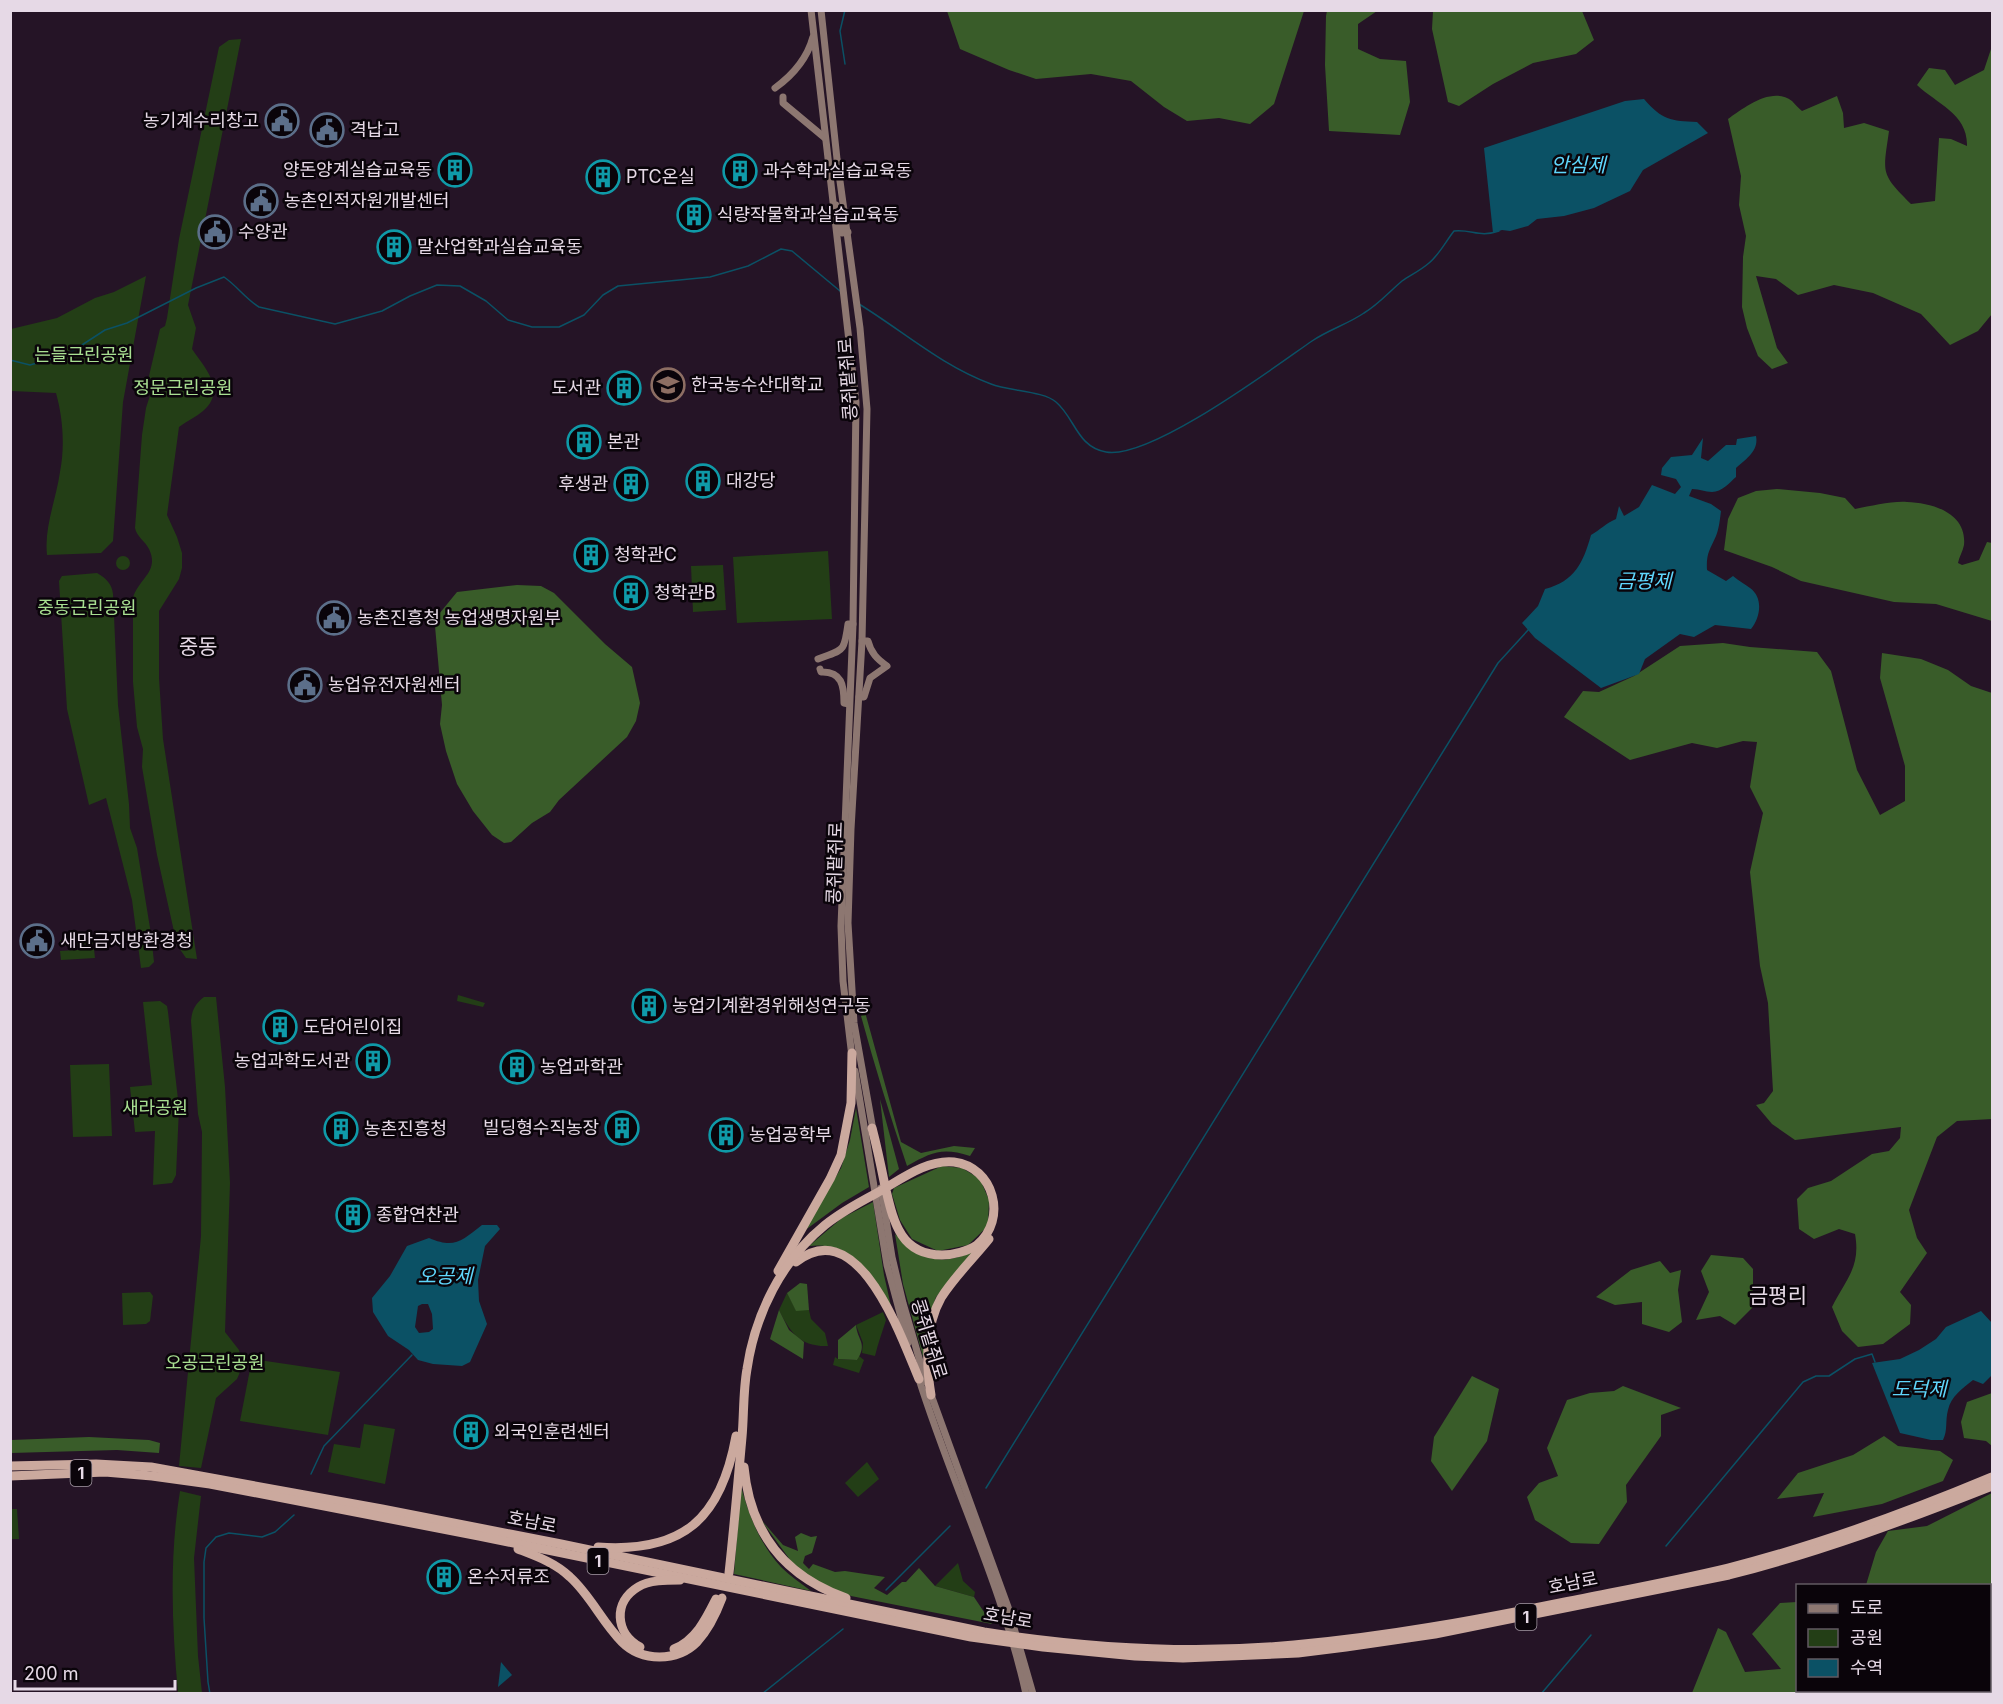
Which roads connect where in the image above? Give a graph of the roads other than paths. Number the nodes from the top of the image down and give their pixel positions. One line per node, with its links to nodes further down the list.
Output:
1 (811, 10): 3 (main road, 콩쥐팥쥐로)
2 (821, 10): 4 (main road, 콩쥐팥쥐로)
3 (814, 32): 5 (main road, 콩쥐팥쥐로); 6 (main road)
4 (825, 48): 5 (main road); 10 (main road, 콩쥐팥쥐로)
5 (816, 49): 8 (main road, 콩쥐팥쥐로)
6 (775, 88)
7 (783, 97): 8 (main road)
8 (825, 138): 9 (main road, 콩쥐팥쥐로)
9 (832, 198): 10 (main road); 11 (main road, 콩쥐팥쥐로)
10 (848, 231): 12 (main road, 콩쥐팥쥐로)
11 (853, 624): 13 (main road); 16 (main road, 콩쥐팥쥐로)
12 (862, 641): 15 (main road, 콩쥐팥쥐로); 15 (main road)
13 (818, 659)
14 (820, 669): 16 (main road)
15 (859, 696): 18 (main road, 콩쥐팥쥐로)
16 (849, 704): 17 (main road, 콩쥐팥쥐로)
17 (852, 1053): 20 (highway); 21 (main road, 콩쥐팥쥐로)
18 (872, 1128): 19 (highway); 22 (main road, 콩쥐팥쥐로)
19 (892, 1182): 20 (highway); 22 (highway)
20 (778, 1276): 21 (highway); 23 (highway)
21 (919, 1378): 37 (main road, 콩쥐팥쥐로)
22 (931, 1395): 38 (main road, 콩쥐팥쥐로)
23 (739, 1435): 31 (highway); 32 (highway); 34 (highway)
24 (10, 1466): 25 (highway, 호남로 / 1)
25 (151, 1471): 26 (highway, 호남로 / 1); 28 (highway, 호남로 / 1)
26 (10, 1476)
27 (1992, 1477): 36 (highway, 호남로 / 1)
28 (211, 1481): 30 (highway, 호남로 / 1); 31 (highway, 호남로 / 1)
29 (1992, 1486): 36 (highway, 호남로 / 1)
30 (478, 1536): 33 (highway, 호남로 / 1); 33 (highway)
31 (561, 1544): 34 (highway, 호남로 / 1)
32 (726, 1572)
33 (704, 1582): 35 (highway, 호남로 / 1)
34 (882, 1611): 35 (highway, 호남로 / 1)
35 (985, 1635): 36 (highway, 호남로 / 1)
36 (1043, 1644)
37 (1026, 1694)
38 (1033, 1694)

